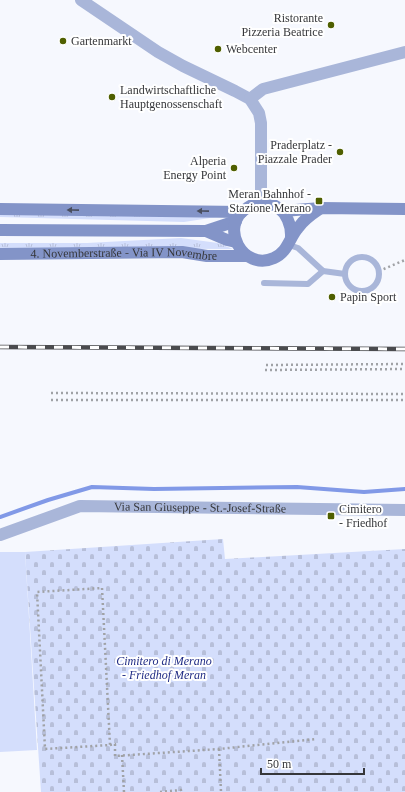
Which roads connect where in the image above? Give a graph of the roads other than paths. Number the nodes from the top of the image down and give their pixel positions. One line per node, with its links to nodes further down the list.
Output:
1 (81, 0): 3 (street)
2 (405, 52): 3 (street)
3 (250, 99): 4 (street)
4 (260, 203): 8 (street); 9 (street)
5 (321, 208): 7 (street); 8 (street); 12 (street, 4. Novemberstraße - Via IV Novembre)
6 (0, 209): 9 (street, one-way to 6)
7 (405, 209)
8 (283, 211): 12 (street)
9 (239, 216): 11 (street); 13 (street)
10 (0, 230): 11 (street)
11 (206, 231): 13 (street)
12 (290, 241): 15 (street, 4. Novemberstraße - Via IV Novembre); 16 (lane)
13 (236, 242): 15 (street)
14 (0, 254): 15 (street, 4. Novemberstraße - Via IV Novembre)
15 (247, 256)
16 (323, 271): 17 (lane); 18 (lane)
17 (345, 274): 17 (lane)
18 (264, 283)
19 (405, 510): 20 (street, Via San Giuseppe - St.-Josef-Straße)
20 (0, 535)

